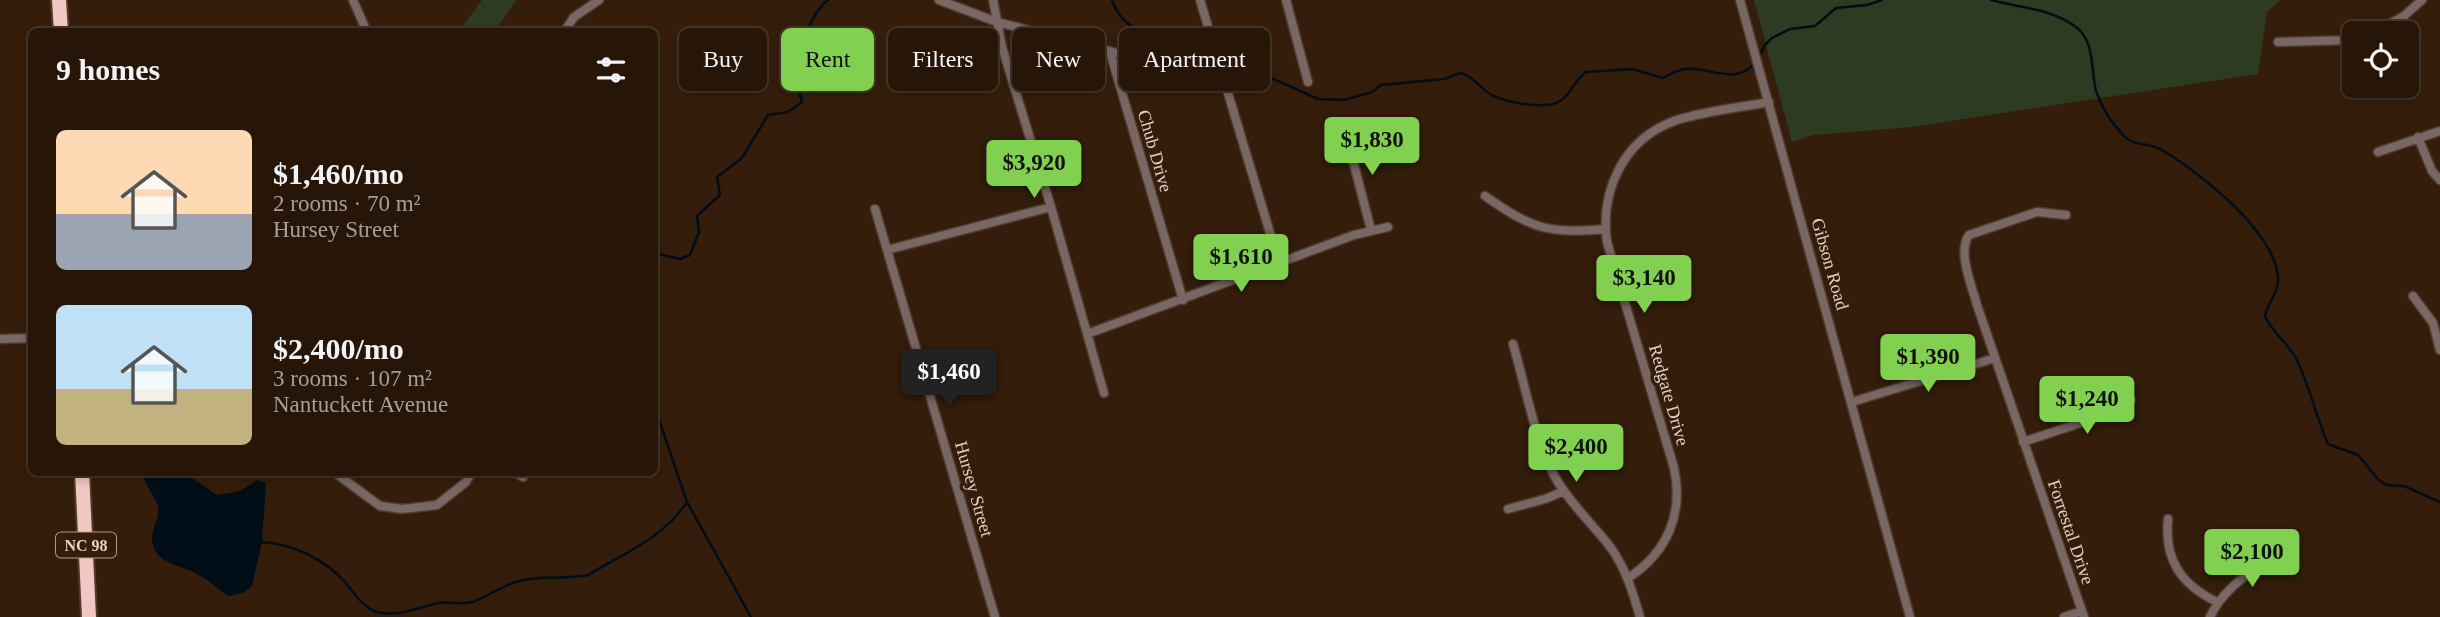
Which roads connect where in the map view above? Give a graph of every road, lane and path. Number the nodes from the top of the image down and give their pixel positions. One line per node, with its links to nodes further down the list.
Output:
1 (59, 0): 12 (highway)
2 (354, 0): 13 (street)
3 (599, 0): 14 (street)
4 (939, 0): 11 (street)
5 (993, 0): 11 (street)
6 (1200, 0): 15 (street)
7 (1286, 0): 20 (street)
8 (1740, 0): 22 (street, Gibson Road)
9 (2422, 0): 10 (street)
10 (2395, 21)
11 (997, 22): 18 (street); 29 (street)
12 (61, 28)
13 (365, 28)
14 (567, 28)
15 (1208, 28)
16 (2342, 40): 17 (street)
17 (2278, 42)
18 (1110, 52): 19 (street); 38 (street, Chub Drive)
19 (1119, 54)
20 (1308, 82)
21 (1227, 91): 36 (street)
22 (1769, 102): 33 (street, Redgate Drive); 47 (street, Gibson Road)
23 (1345, 130): 34 (street)
24 (2440, 131): 25 (street)
25 (2418, 137): 26 (street); 27 (street)
26 (2378, 152)
27 (2440, 180)
28 (1485, 196): 33 (street)
29 (1051, 207): 35 (street); 39 (street)
30 (876, 209): 35 (street, Hursey Street)
31 (2066, 215): 44 (street, Forrestal Drive)
32 (1388, 227): 34 (street)
33 (1605, 229): 56 (street, Redgate Drive)
34 (1371, 230): 36 (street)
35 (887, 250): 60 (street, Hursey Street)
36 (1279, 263): 38 (street)
37 (2413, 296): 43 (street)
38 (1183, 300): 39 (street)
39 (1087, 334): 45 (street)
40 (28, 338): 41 (street)
41 (0, 339)
42 (1513, 345): 52 (street)
43 (2440, 350)
44 (1995, 358): 47 (street); 48 (street, Forrestal Drive)
45 (1104, 393)
46 (2131, 400): 48 (street)
47 (1852, 402): 62 (street, Gibson Road)
48 (2023, 442): 58 (street, Forrestal Drive)
49 (82, 476): 59 (highway, NC 98)
50 (339, 476): 51 (street)
51 (470, 476)
52 (1564, 491): 53 (street); 56 (street)
53 (1508, 509)
54 (2168, 519): 57 (street)
55 (2278, 550): 57 (street)
56 (1628, 578): 61 (street)
57 (2217, 603): 64 (street)
58 (2083, 614): 63 (street)
59 (89, 617)
60 (995, 617)
61 (1640, 617)
62 (1910, 617)
63 (2064, 617)
64 (2210, 617)

